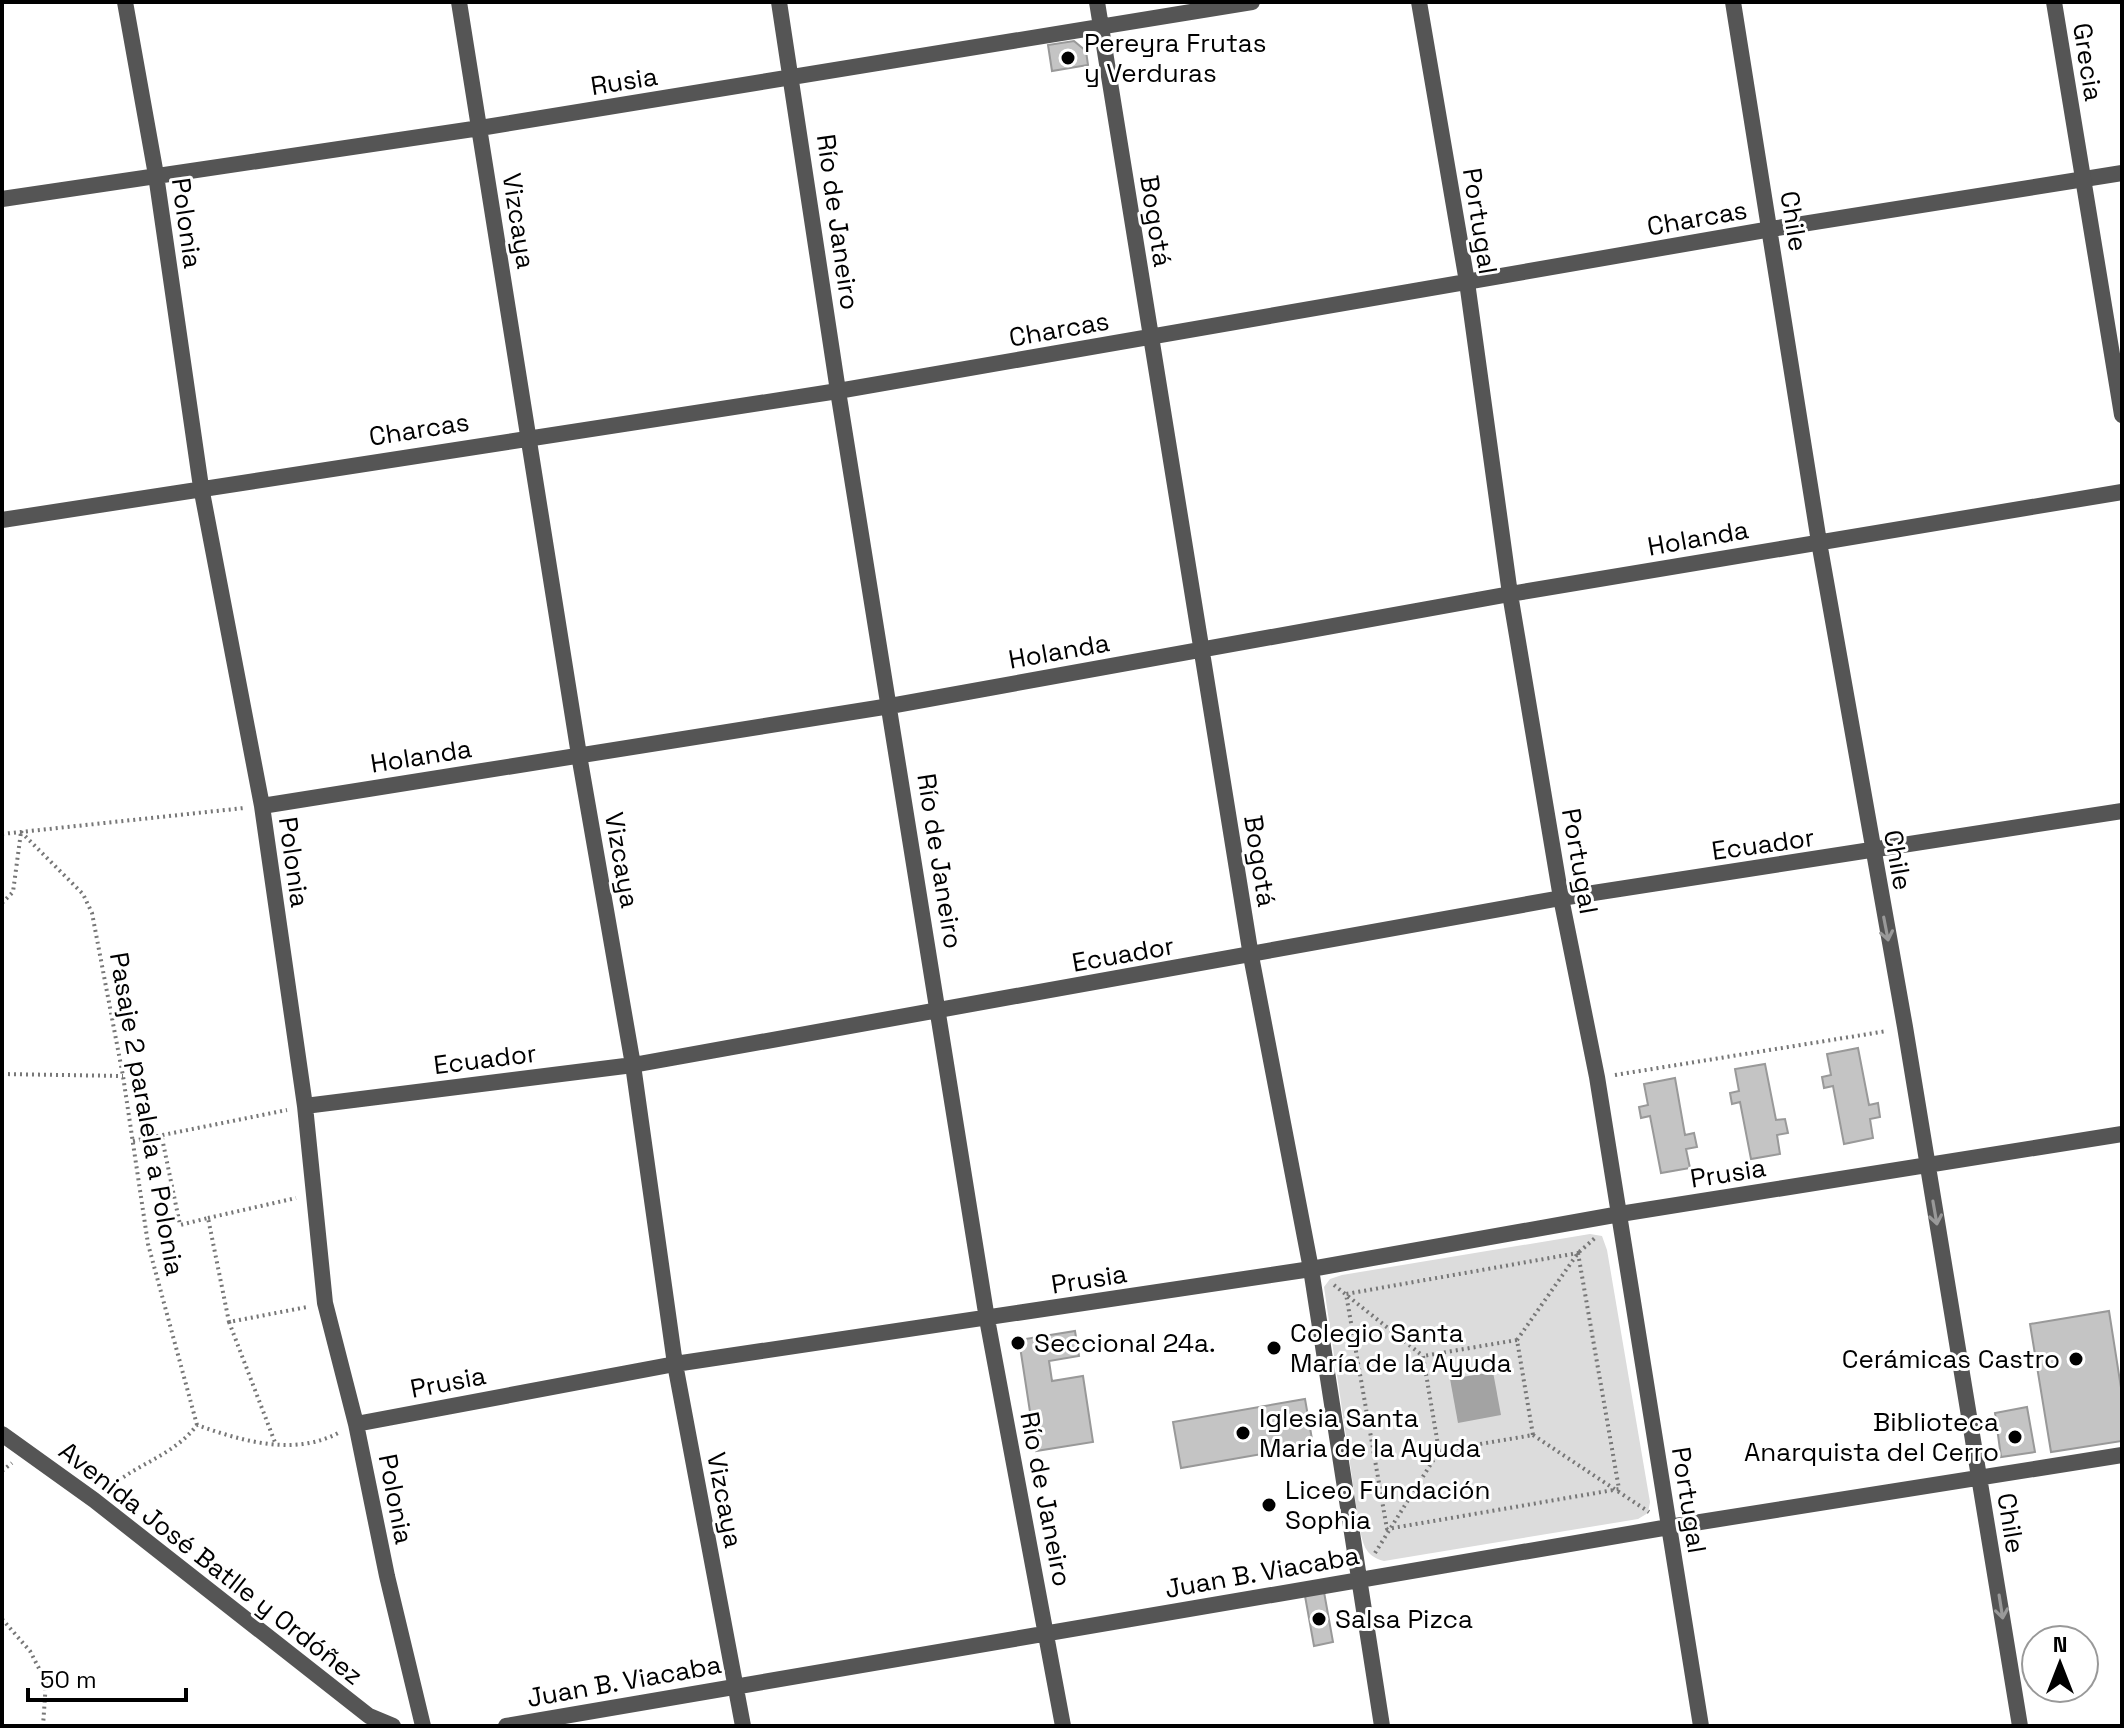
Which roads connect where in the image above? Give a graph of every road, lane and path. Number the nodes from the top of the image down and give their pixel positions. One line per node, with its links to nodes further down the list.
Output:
1 (125, 2): 13 (street, Polonia)
2 (459, 2): 11 (street, Vizcaya)
3 (779, 2): 10 (street, Río de Janeiro)
4 (1097, 2): 9 (street, Bogotá)
5 (1252, 2): 9 (street, Rusia)
6 (1419, 2): 17 (street, Portugal)
7 (1733, 2): 16 (street, Chile)
8 (2054, 2): 14 (street, Grecia)
9 (1101, 28): 10 (street, Rusia); 18 (street, Bogotá)
10 (793, 78): 11 (street, Rusia); 19 (street, Río de Janeiro)
11 (480, 128): 13 (street, Rusia); 21 (street, Vizcaya)
12 (2122, 173): 14 (street, Charcas)
13 (156, 175): 15 (street, Rusia); 22 (street, Polonia)
14 (2083, 179): 16 (street, Charcas); 20 (street, Grecia)
15 (2, 199)
16 (1771, 229): 17 (street, Charcas); 25 (street, Chile)
17 (1467, 282): 18 (street, Charcas); 26 (street, Portugal)
18 (1150, 338): 19 (street, Charcas); 27 (street, Bogotá)
19 (838, 391): 21 (street, Charcas); 28 (street, Río de Janeiro)
20 (2122, 415)
21 (527, 437): 22 (street, Charcas); 29 (street, Vizcaya)
22 (201, 487): 24 (street, Charcas); 30 (street, Polonia)
23 (2122, 492): 25 (street, Holanda)
24 (2, 520)
25 (1819, 542): 26 (street, Holanda); 34 (street, Chile)
26 (1510, 594): 27 (street, Holanda); 35 (street, Portugal)
27 (1201, 649): 28 (street, Holanda); 37 (street, Bogotá)
28 (890, 706): 29 (street, Holanda); 38 (street, Río de Janeiro)
29 (579, 755): 30 (street, Holanda); 40 (street, Vizcaya)
30 (262, 806): 32 (path); 44 (street, Polonia)
31 (2122, 811): 34 (street, Ecuador)
32 (21, 832): 33 (path); 36 (path); 42 (path, Pasaje 2 paralela a Polonia)
33 (2, 834)
34 (1872, 852): 35 (street, Ecuador); 39 (street, Chile, one-way to 39)
35 (1561, 898): 37 (street, Ecuador); 43 (street, Portugal)
36 (2, 903)
37 (1251, 956): 38 (street, Ecuador); 53 (street, Bogotá)
38 (940, 1010): 40 (street, Ecuador); 56 (street, Río de Janeiro)
39 (1905, 1027): 43 (path); 48 (street, Chile)
40 (633, 1065): 44 (street, Ecuador); 60 (street, Vizcaya)
41 (2, 1074): 42 (path)
42 (123, 1076): 47 (path, Pasaje 2 paralela a Polonia)
43 (1597, 1077): 50 (street, Portugal)
44 (305, 1106): 46 (path); 49 (street, Polonia)
45 (2122, 1134): 48 (street, Prusia)
46 (162, 1138): 47 (path); 51 (path)
47 (133, 1141): 62 (path, Pasaje 2 paralela a Polonia)
48 (1927, 1166): 50 (street, Prusia); 68 (street, Chile, one-way to 68)
49 (313, 1194): 51 (path); 55 (street, Polonia)
50 (1620, 1214): 53 (street, Prusia); 71 (street, Portugal)
51 (208, 1218): 57 (path)
52 (1578, 1253): 54 (path); 58 (path); 69 (path)
53 (1311, 1269): 56 (street, Prusia); 74 (street, Bogotá)
54 (1346, 1294): 59 (path); 72 (path)
55 (325, 1303): 57 (path); 61 (street, Polonia)
56 (987, 1319): 60 (street, Prusia); 76 (street, Río de Janeiro)
57 (229, 1322): 65 (path)
58 (1517, 1340): 59 (path); 64 (path)
59 (1423, 1356): 66 (path)
60 (675, 1364): 61 (street, Prusia); 77 (street, Vizcaya)
61 (356, 1424): 65 (path); 80 (street, Polonia)
62 (197, 1425): 65 (path); 70 (path)
63 (2, 1434): 70 (street, Avenida José Batlle y Ordóñez)
64 (1533, 1435): 66 (path); 69 (path)
65 (276, 1445)
66 (1439, 1451): 72 (path)
67 (2122, 1455): 68 (street, Juan B. Viacaba)
68 (1980, 1479): 71 (street, Juan B. Viacaba); 86 (street, Chile, one-way to 86)
69 (1619, 1489): 71 (path); 72 (path)
70 (94, 1500): 79 (street, Avenida José Batlle y Ordóñez)
71 (1663, 1523): 74 (street, Juan B. Viacaba); 85 (street, Portugal)
72 (1387, 1529): 73 (path)
73 (1368, 1566)
74 (1358, 1580): 76 (street, Juan B. Viacaba); 84 (street, Bogotá)
75 (2, 1619): 78 (path)
76 (1047, 1633): 77 (street, Juan B. Viacaba); 83 (street, Río de Janeiro)
77 (736, 1686): 81 (street, Juan B. Viacaba); 82 (street, Vizcaya)
78 (43, 1726)
79 (393, 1726)
80 (423, 1726)
81 (506, 1726)
82 (743, 1726)
83 (1063, 1726)
84 (1382, 1726)
85 (1701, 1726)
86 (2020, 1726)

